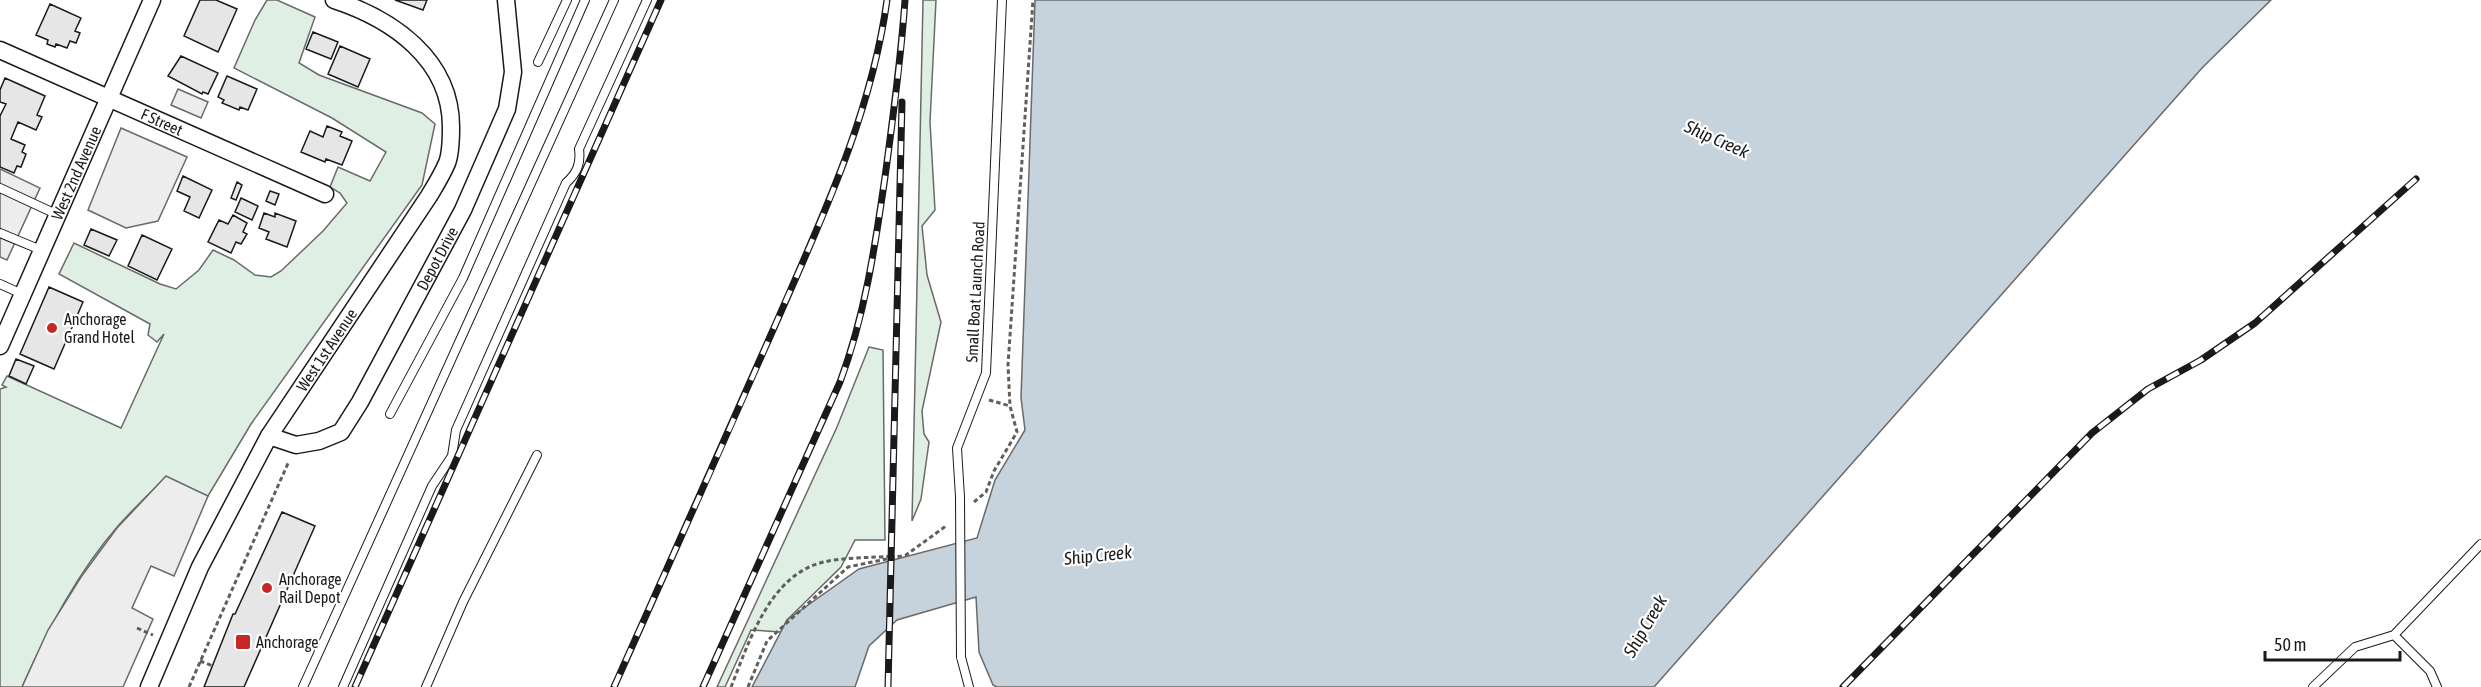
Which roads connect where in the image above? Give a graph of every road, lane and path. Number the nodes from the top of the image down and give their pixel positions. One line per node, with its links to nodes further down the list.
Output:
1 (152, 0): 12 (street, West 2nd Avenue)
2 (334, 0): 24 (street, West 1st Avenue)
3 (506, 0): 24 (street, Depot Drive)
4 (567, 0): 11 (lane)
5 (585, 0): 23 (lane)
6 (614, 0): 36 (lane)
7 (647, 0): 37 (lane)
8 (1002, 0): 21 (lane, Small Boat Launch Road)
9 (1033, 0): 22 (path)
10 (0, 50): 12 (street, F Street)
11 (538, 62)
12 (109, 98): 14 (street, F Street); 15 (street, West 2nd Avenue)
13 (0, 188): 15 (lane)
14 (325, 194)
15 (56, 214): 17 (street, West 2nd Avenue)
16 (0, 233): 17 (lane)
17 (41, 250): 19 (street, West 2nd Avenue)
18 (0, 284): 19 (lane)
19 (22, 294): 20 (street, West 2nd Avenue)
20 (0, 346)
21 (976, 397): 22 (path); 41 (lane, Small Boat Launch Road, bridge)
22 (1010, 405): 26 (path)
23 (390, 414)
24 (269, 436): 35 (street, West 1st Avenue)
25 (537, 455): 38 (lane)
26 (969, 506)
27 (953, 521): 29 (path)
28 (2481, 544): 32 (lane)
29 (906, 555): 39 (path); 40 (path)
30 (137, 628): 31 (path)
31 (153, 635)
32 (2394, 635): 42 (lane); 43 (lane)
33 (200, 661): 34 (path)
34 (213, 666)
35 (149, 687)
36 (303, 687)
37 (343, 687)
38 (426, 687)
39 (731, 687)
40 (748, 687)
41 (969, 687)
42 (2313, 687)
43 (2437, 687)

